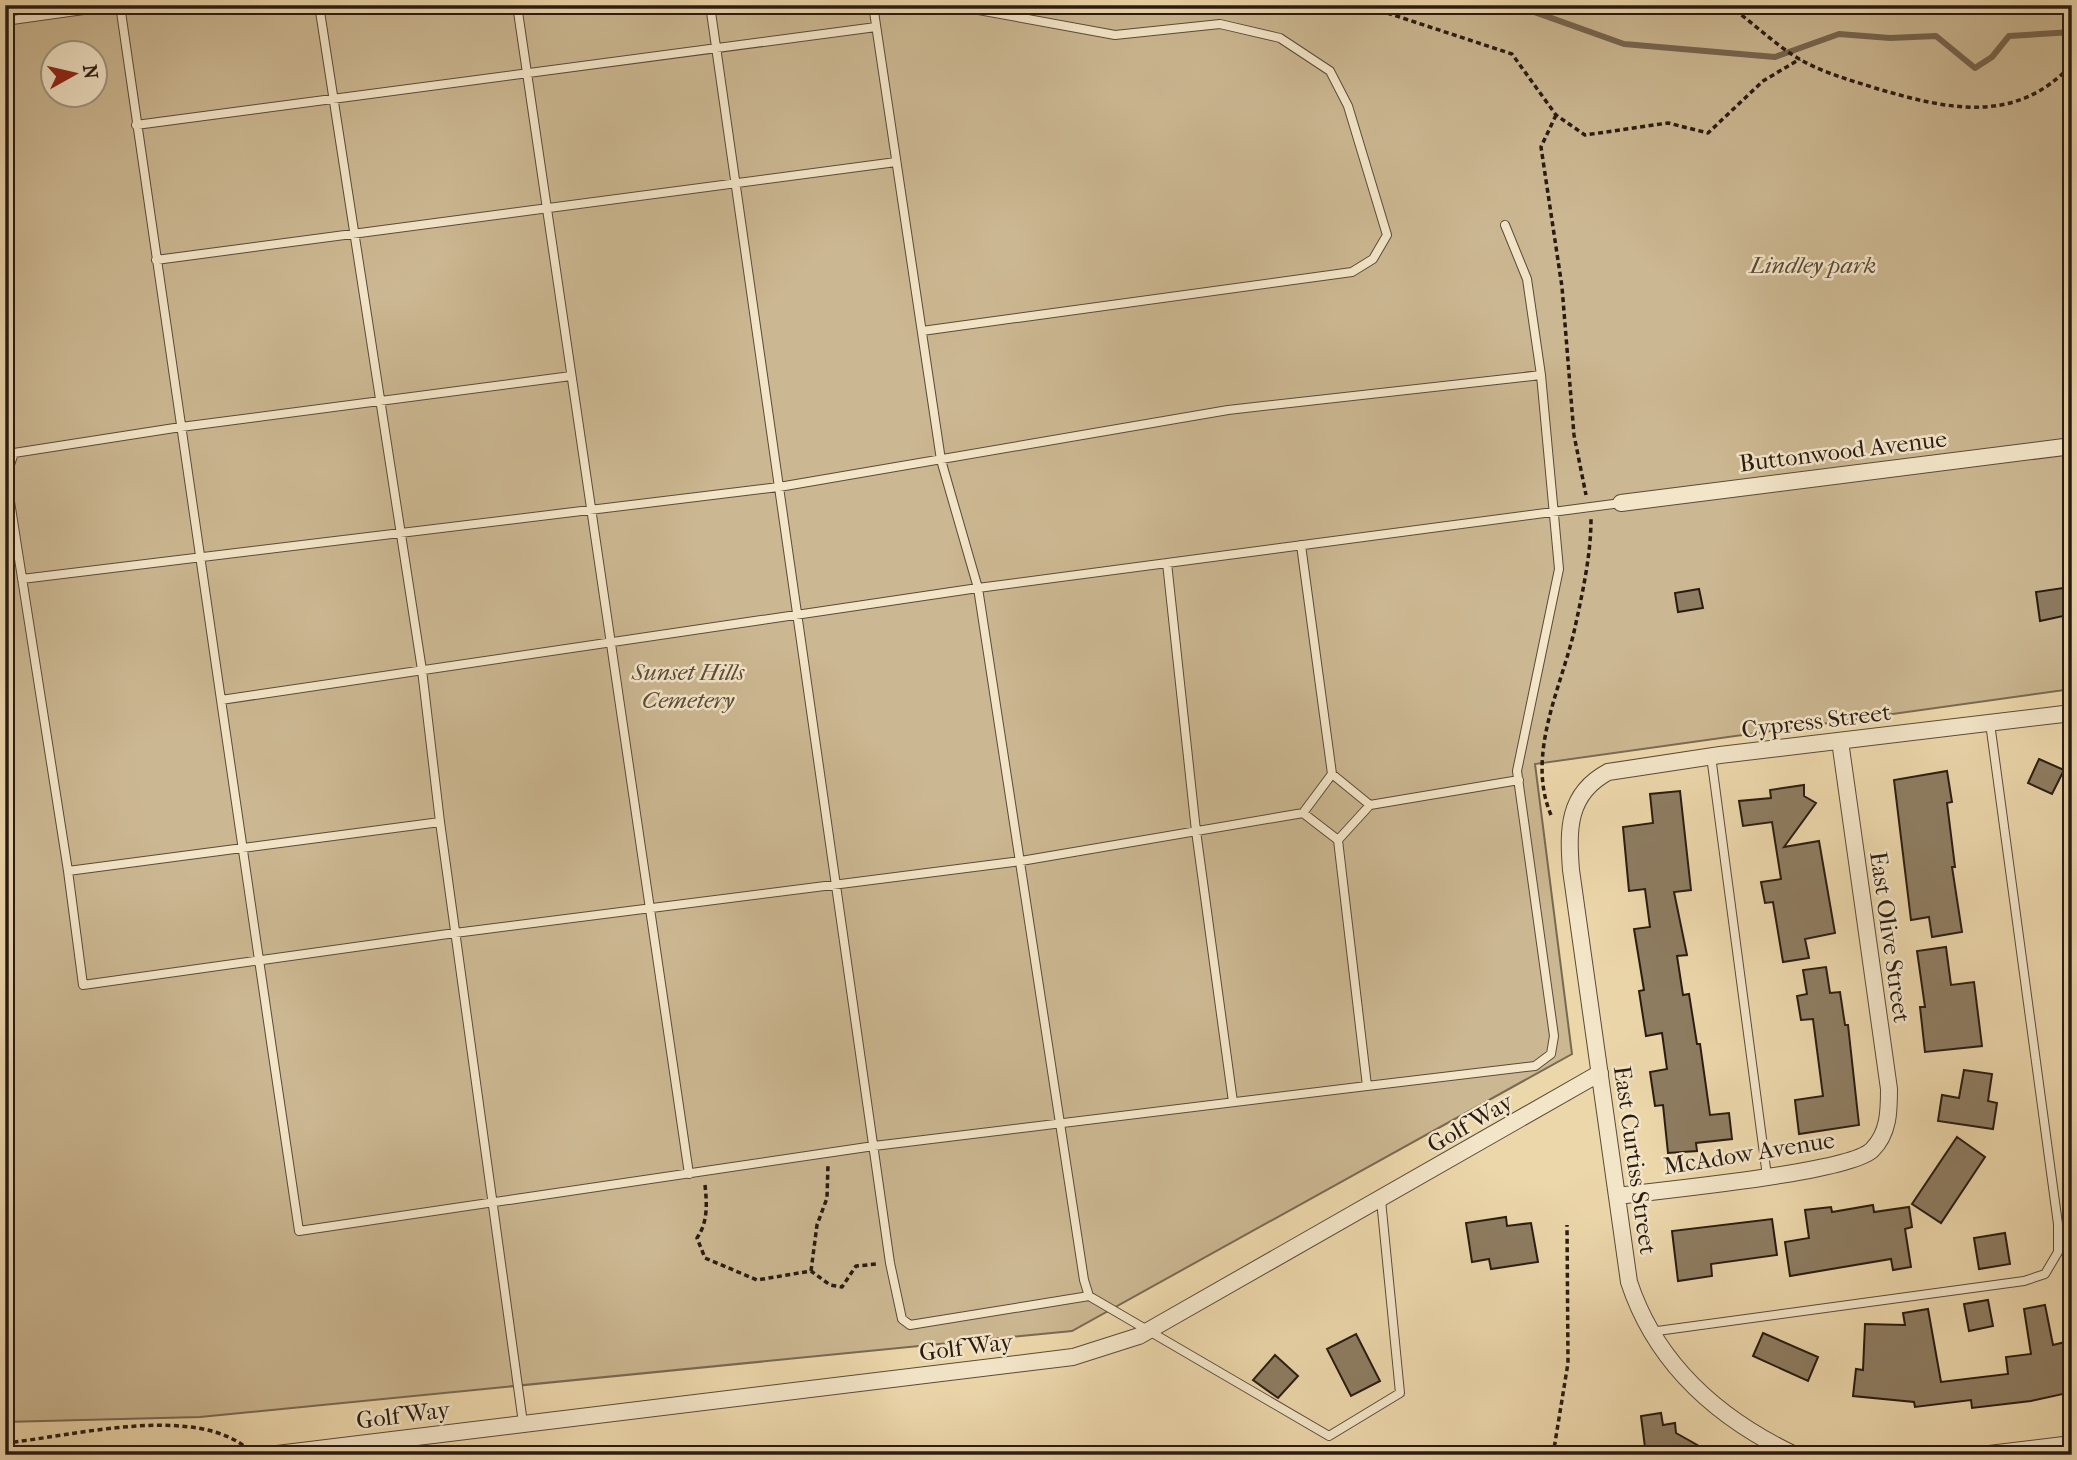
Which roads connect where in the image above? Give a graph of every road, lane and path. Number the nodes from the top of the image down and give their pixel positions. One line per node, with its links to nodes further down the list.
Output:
1 (119, 5): 9 (lane); 16 (lane)
2 (319, 5): 15 (lane)
3 (517, 5): 14 (lane)
4 (710, 5): 11 (lane)
5 (873, 5): 10 (lane)
6 (951, 5): 23 (lane)
7 (1363, 5): 12 (path)
8 (1728, 5): 12 (path)
9 (5, 21)
10 (876, 27): 11 (lane); 17 (lane)
11 (716, 48): 14 (lane); 18 (lane)
12 (1800, 60): 13 (path)
13 (2072, 64)
14 (527, 73): 15 (lane); 19 (lane)
15 (333, 99): 16 (lane); 21 (lane)
16 (136, 125): 22 (lane)
17 (896, 162): 18 (lane); 23 (lane)
18 (735, 184): 19 (lane); 30 (lane)
19 (547, 209): 21 (lane); 25 (lane)
20 (1505, 225): 24 (lane)
21 (354, 234): 22 (lane); 26 (lane)
22 (156, 260): 27 (lane)
23 (922, 331): 29 (lane)
24 (1541, 374): 29 (lane); 33 (lane)
25 (571, 376): 26 (lane); 32 (lane)
26 (380, 401): 27 (lane); 34 (lane)
27 (181, 427): 36 (lane); 38 (lane)
28 (2072, 446): 31 (street, Buttonwood Avenue)
29 (941, 460): 30 (lane); 39 (lane)
30 (779, 487): 32 (lane); 40 (lane)
31 (1621, 503): 33 (lane)
32 (591, 510): 34 (lane); 41 (lane)
33 (1555, 511): 35 (lane); 49 (lane)
34 (400, 533): 36 (lane); 42 (lane)
35 (1301, 545): 37 (lane); 48 (lane)
36 (200, 558): 38 (lane); 43 (lane)
37 (1167, 563): 39 (lane); 54 (lane)
38 (22, 579): 58 (lane)
39 (978, 588): 40 (lane); 57 (lane)
40 (797, 614): 41 (lane); 59 (lane)
41 (611, 642): 42 (lane); 60 (lane)
42 (422, 670): 43 (lane); 53 (lane)
43 (221, 700): 56 (lane)
44 (2072, 712): 45 (street, Cypress Street)
45 (1990, 723): 46 (street, Cypress Street); 81 (lane)
46 (1840, 741): 47 (street, Cypress Street); 67 (street, East Olive Street)
47 (1711, 756): 50 (street, Cypress Street); 72 (lane)
48 (1332, 774): 51 (lane); 52 (lane)
49 (1519, 780): 51 (lane); 64 (lane)
50 (1579, 802): 63 (street, East Curtiss Street)
51 (1370, 805): 55 (lane)
52 (1303, 813): 54 (lane); 55 (lane)
53 (440, 822): 56 (lane); 61 (lane)
54 (1196, 831): 57 (lane); 65 (lane)
55 (1338, 840): 64 (lane)
56 (242, 847): 58 (lane); 62 (lane)
57 (1021, 861): 59 (lane); 66 (lane)
58 (68, 871): 62 (lane)
59 (837, 884): 60 (lane); 68 (lane)
60 (650, 908): 61 (lane); 71 (lane)
61 (455, 933): 62 (lane); 75 (lane)
62 (259, 962): 75 (lane)
63 (1600, 1073): 73 (street, East Curtiss Street); 74 (street, Golf Way)
64 (1367, 1086): 65 (lane)
65 (1233, 1102): 66 (lane)
66 (1062, 1123): 68 (lane); 79 (lane)
67 (1879, 1138): 72 (street, McAdow Avenue)
68 (874, 1146): 69 (lane); 77 (lane)
69 (828, 1153): 70 (lane); 78 (path)
70 (703, 1172): 71 (lane); 78 (path)
71 (689, 1174): 75 (lane)
72 (1767, 1176): 73 (street, McAdow Avenue)
73 (1618, 1196): 81 (street, East Curtiss Street)
74 (1381, 1200): 80 (street, Golf Way); 80 (lane)
75 (492, 1204): 82 (lane)
76 (1567, 1224): 87 (path)
77 (890, 1263): 78 (path); 79 (lane)
78 (811, 1271)
79 (1089, 1297): 80 (lane)
80 (1146, 1332): 82 (street, Golf Way)
81 (1650, 1332): 88 (street, East Curtiss Street)
82 (523, 1423): 86 (street, Golf Way)
83 (5, 1443): 85 (path)
84 (2072, 1444): 89 (street)
85 (253, 1455)
86 (270, 1455)
87 (1553, 1455)
88 (1796, 1455)
89 (1982, 1455)

